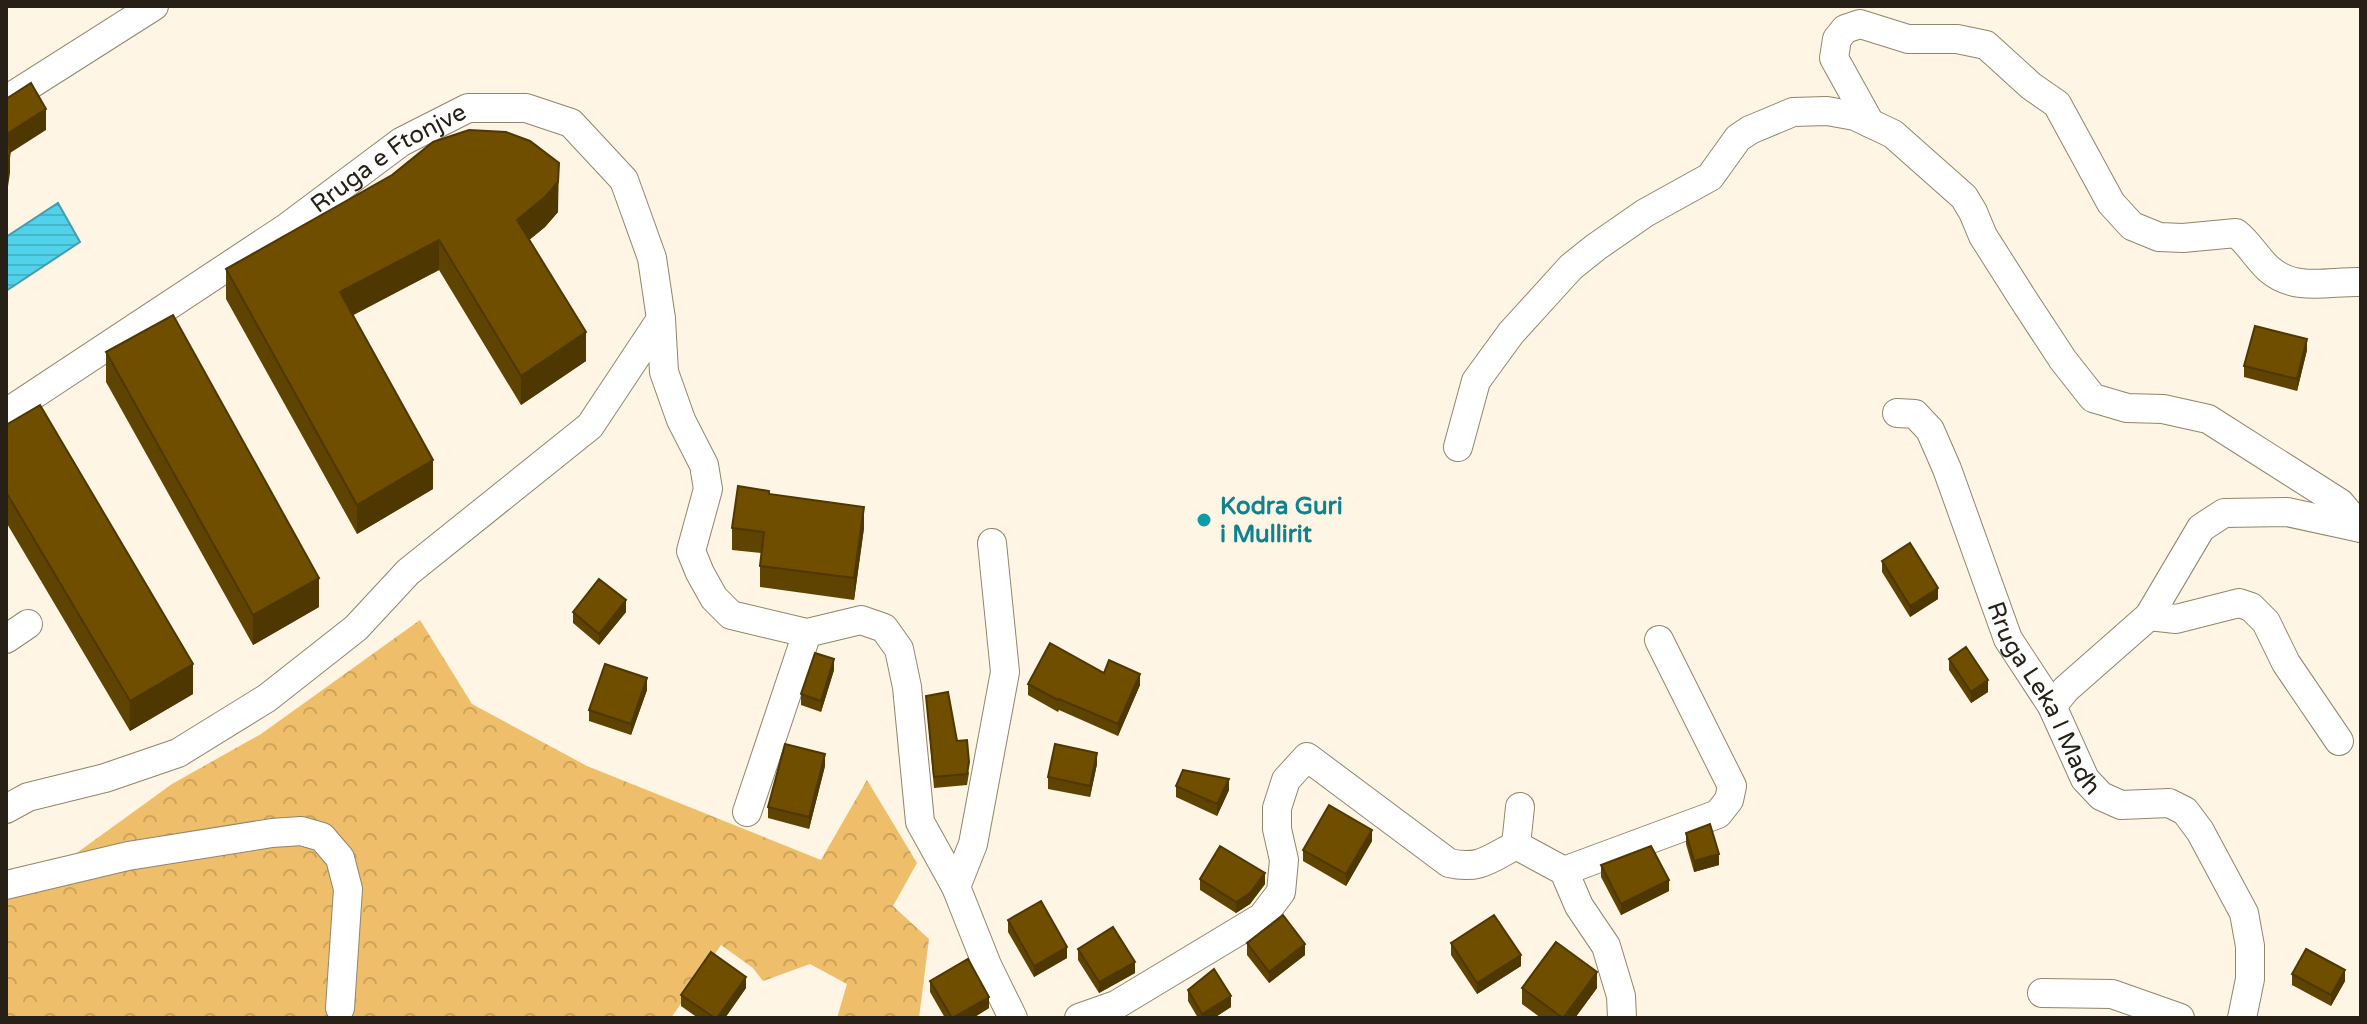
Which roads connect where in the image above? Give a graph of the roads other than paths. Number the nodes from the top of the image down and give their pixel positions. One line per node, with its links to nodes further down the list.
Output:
1 (154, 6): 4 (street)
2 (1862, 6): 3 (street)
3 (1882, 29): 5 (street); 6 (street)
4 (6, 100)
5 (1870, 123): 10 (street); 11 (street)
6 (2361, 282)
7 (661, 319): 8 (street, Rruga e Ftonjve); 14 (street, Rruga e Ftonjve); 19 (street)
8 (6, 413)
9 (1897, 413): 16 (street, Rruga Leka I Madh)
10 (1458, 447)
11 (2361, 528): 13 (street)
12 (992, 543): 24 (street)
13 (2149, 616): 16 (street); 17 (street)
14 (807, 633): 20 (street); 24 (street)
15 (1659, 640): 22 (street)
16 (2052, 706): 31 (street, Rruga Leka I Madh)
17 (2339, 741)
18 (1520, 807): 21 (street)
19 (6, 809)
20 (747, 812)
21 (1516, 845): 22 (street); 28 (street)
22 (1564, 871): 29 (street)
23 (6, 885): 26 (street)
24 (956, 887): 27 (street)
25 (2042, 993): 30 (street)
26 (340, 1008)
27 (1013, 1018)
28 (1079, 1018)
29 (1622, 1018)
30 (2180, 1018)
31 (2242, 1018)

